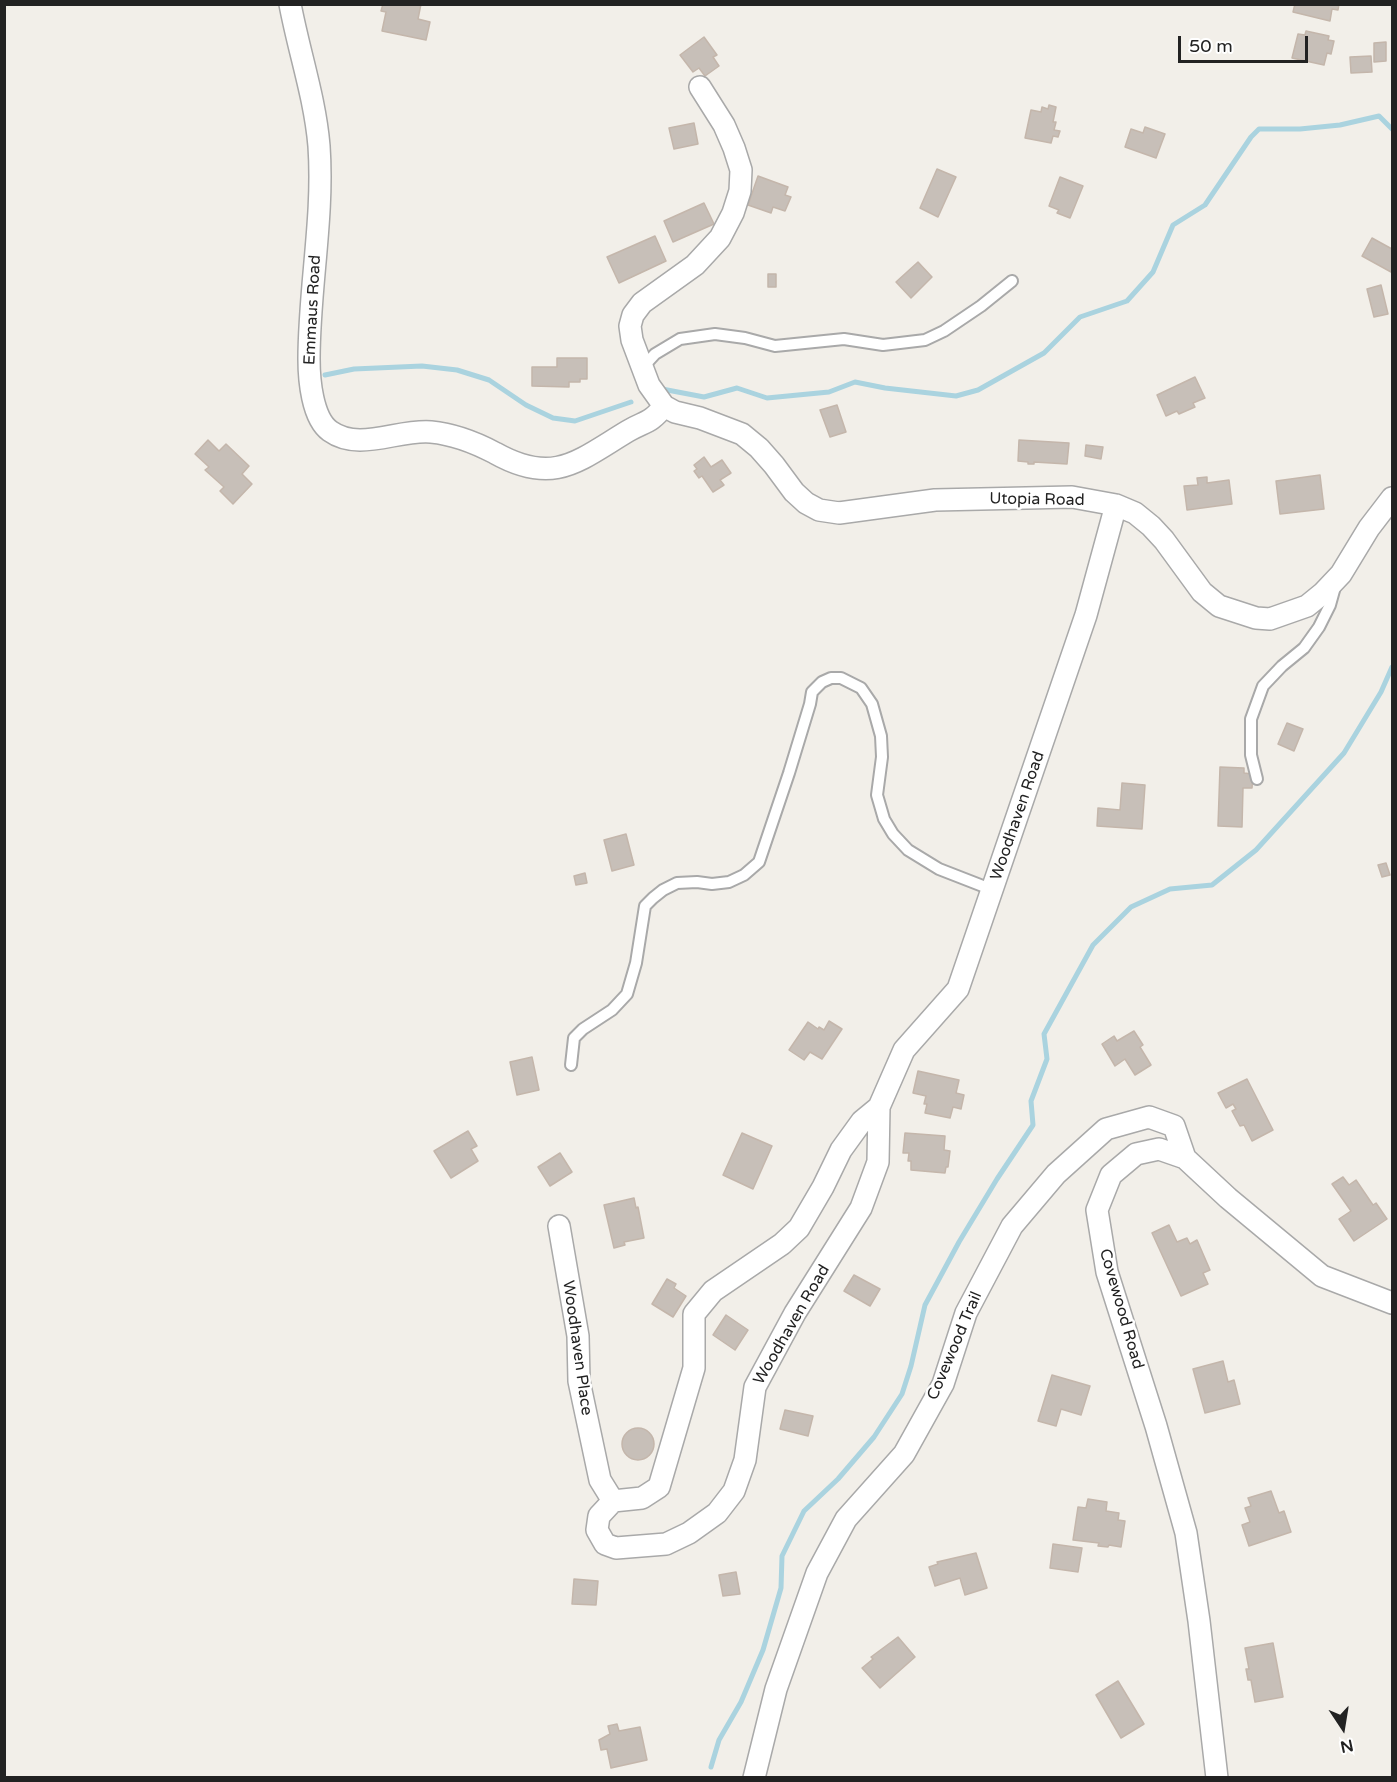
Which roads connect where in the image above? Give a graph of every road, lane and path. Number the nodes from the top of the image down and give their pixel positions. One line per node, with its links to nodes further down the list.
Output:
1 (290, 4): 5 (street, Emmaus Road)
2 (700, 87): 4 (street)
3 (1012, 281): 4 (lane)
4 (643, 367): 5 (street)
5 (664, 406): 7 (street, Utopia Road)
6 (1392, 498): 8 (street, Utopia Road)
7 (1116, 505): 8 (street, Utopia Road); 10 (street, Woodhaven Road)
8 (1337, 578): 9 (lane)
9 (1257, 779)
10 (993, 890): 11 (lane); 12 (street, Woodhaven Road)
11 (571, 1065)
12 (879, 1107): 16 (street, Woodhaven Road); 16 (street, Woodhaven Road)
13 (1185, 1158): 15 (street, Covewood Road); 17 (street, Covewood Trail); 18 (street, Covewood Road)
14 (559, 1227): 16 (street, Woodhaven Place)
15 (1392, 1302)
16 (613, 1501)
17 (754, 1778)
18 (1217, 1778)

